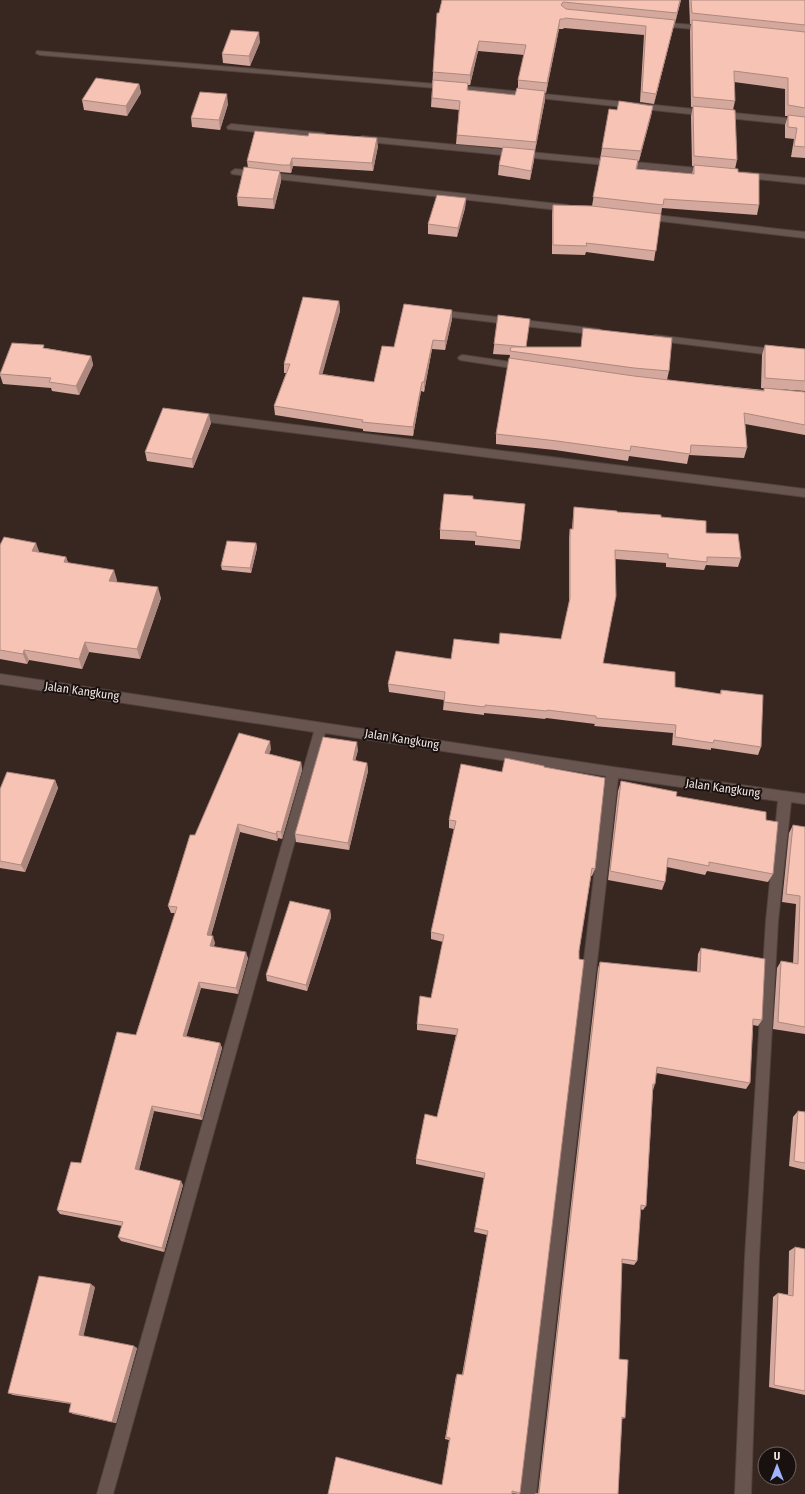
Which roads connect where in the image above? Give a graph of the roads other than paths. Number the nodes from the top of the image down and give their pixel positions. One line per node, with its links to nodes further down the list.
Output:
1 (652, 23): 2 (street)
2 (714, 29)
3 (40, 53): 4 (street)
4 (805, 122)
5 (231, 127): 6 (street)
6 (333, 137)
7 (349, 138): 9 (street)
8 (235, 172): 12 (street)
9 (718, 173)
10 (734, 174): 11 (street)
11 (805, 181)
12 (574, 209)
13 (637, 216): 14 (street)
14 (805, 234)
15 (430, 312): 16 (street)
16 (610, 333)
17 (649, 338): 18 (street)
18 (805, 356)
19 (463, 358): 20 (street)
20 (532, 368)
21 (181, 414): 22 (street)
22 (805, 493)
23 (0, 679): 24 (street, Jalan Kangkung)
24 (321, 727): 25 (street, Jalan Kangkung); 28 (street)
25 (613, 772): 26 (street, Jalan Kangkung); 29 (street)
26 (785, 797): 27 (street, Jalan Kangkung); 30 (street)
27 (805, 799)
28 (105, 1494)
29 (528, 1494)
30 (743, 1494)

